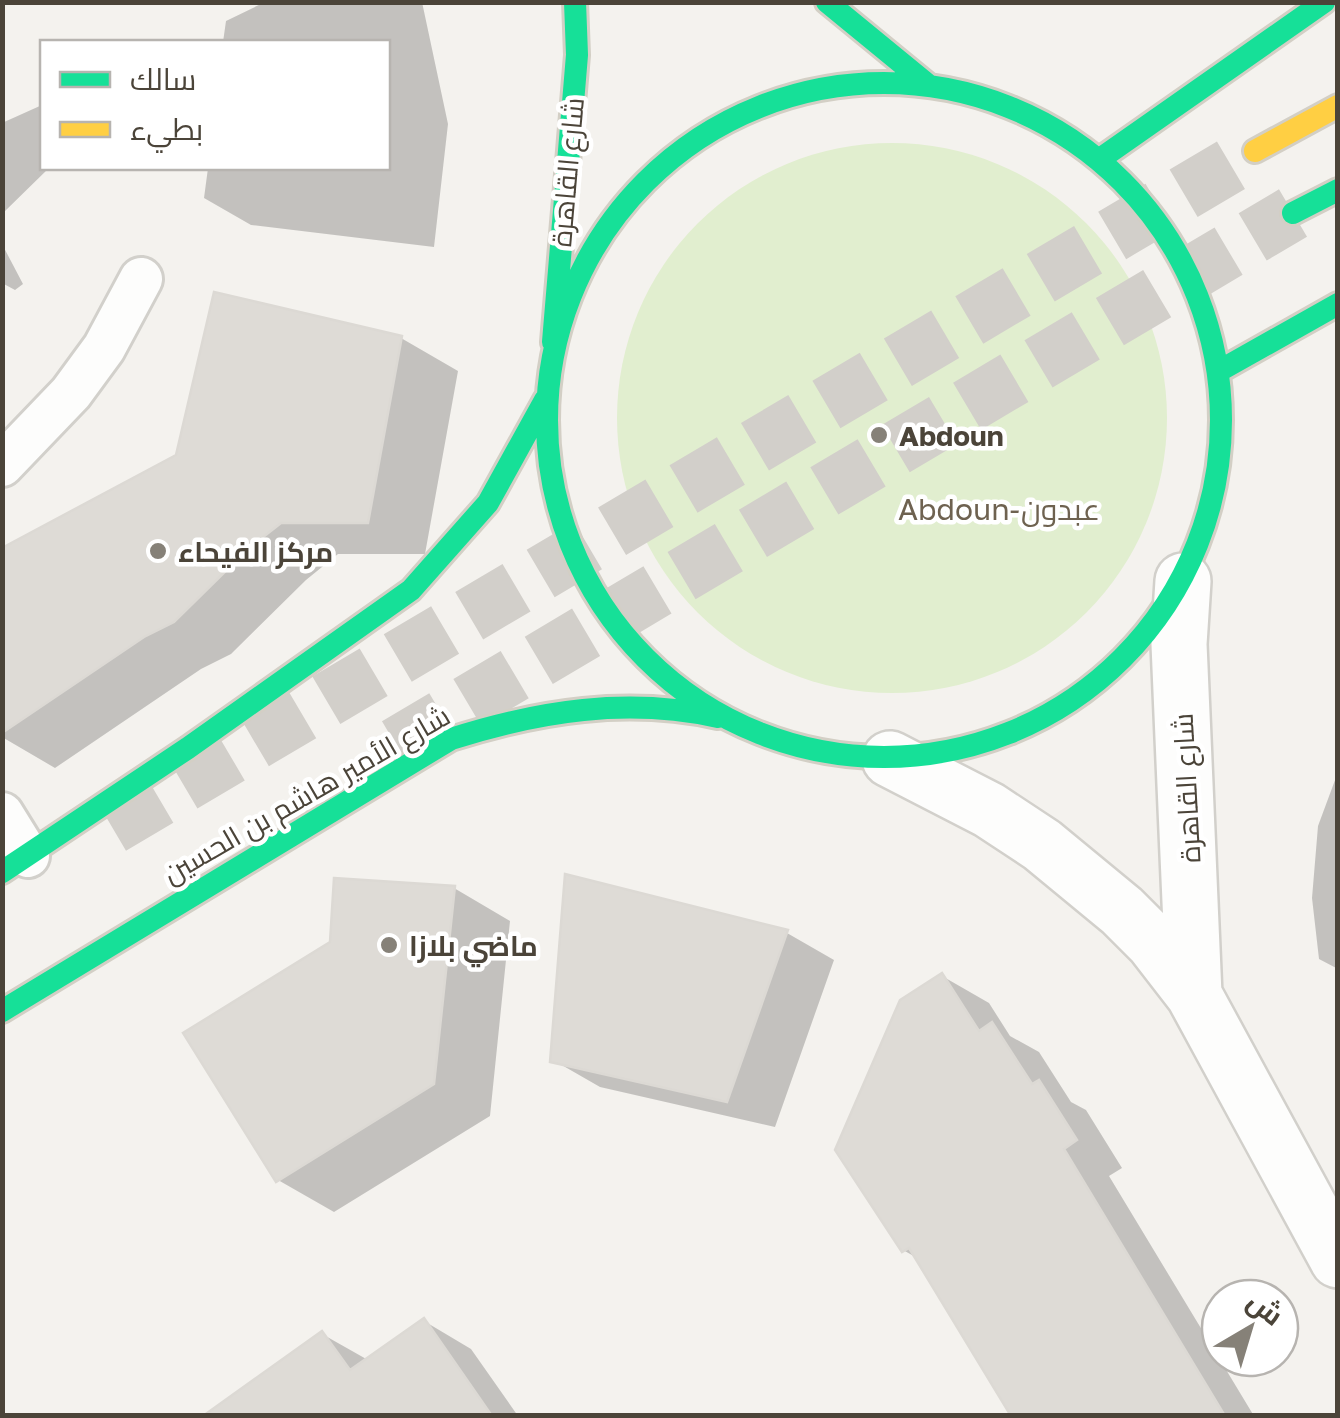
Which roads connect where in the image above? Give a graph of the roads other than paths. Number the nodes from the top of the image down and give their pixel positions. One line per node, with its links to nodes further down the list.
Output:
1 (575, 2): 12 (main road, شارع القاهرة)
2 (827, 2): 4 (main road)
3 (1324, 2): 7 (main road)
4 (927, 84): 7 (main road); 12 (main road)
5 (1338, 106): 6 (main road)
6 (1254, 152)
7 (1100, 159): 13 (main road)
8 (1338, 190): 9 (main road)
9 (1292, 213)
10 (141, 279): 15 (lane)
11 (1338, 304): 13 (main road)
12 (553, 342): 14 (main road)
13 (1219, 370): 16 (main road)
14 (545, 400): 17 (main road); 20 (main road)
15 (2, 465)
16 (1183, 581): 18 (main road); 21 (street, شارع القاهرة)
17 (725, 719): 18 (main road); 22 (main road, شارع الأمير هاشم بن الحسين)
18 (890, 758): 21 (street, شارع القاهرة)
19 (2, 814): 20 (lane)
20 (15, 864)
21 (1194, 995): 23 (street, شارع القاهرة)
22 (2, 1010)
23 (1338, 1260)

